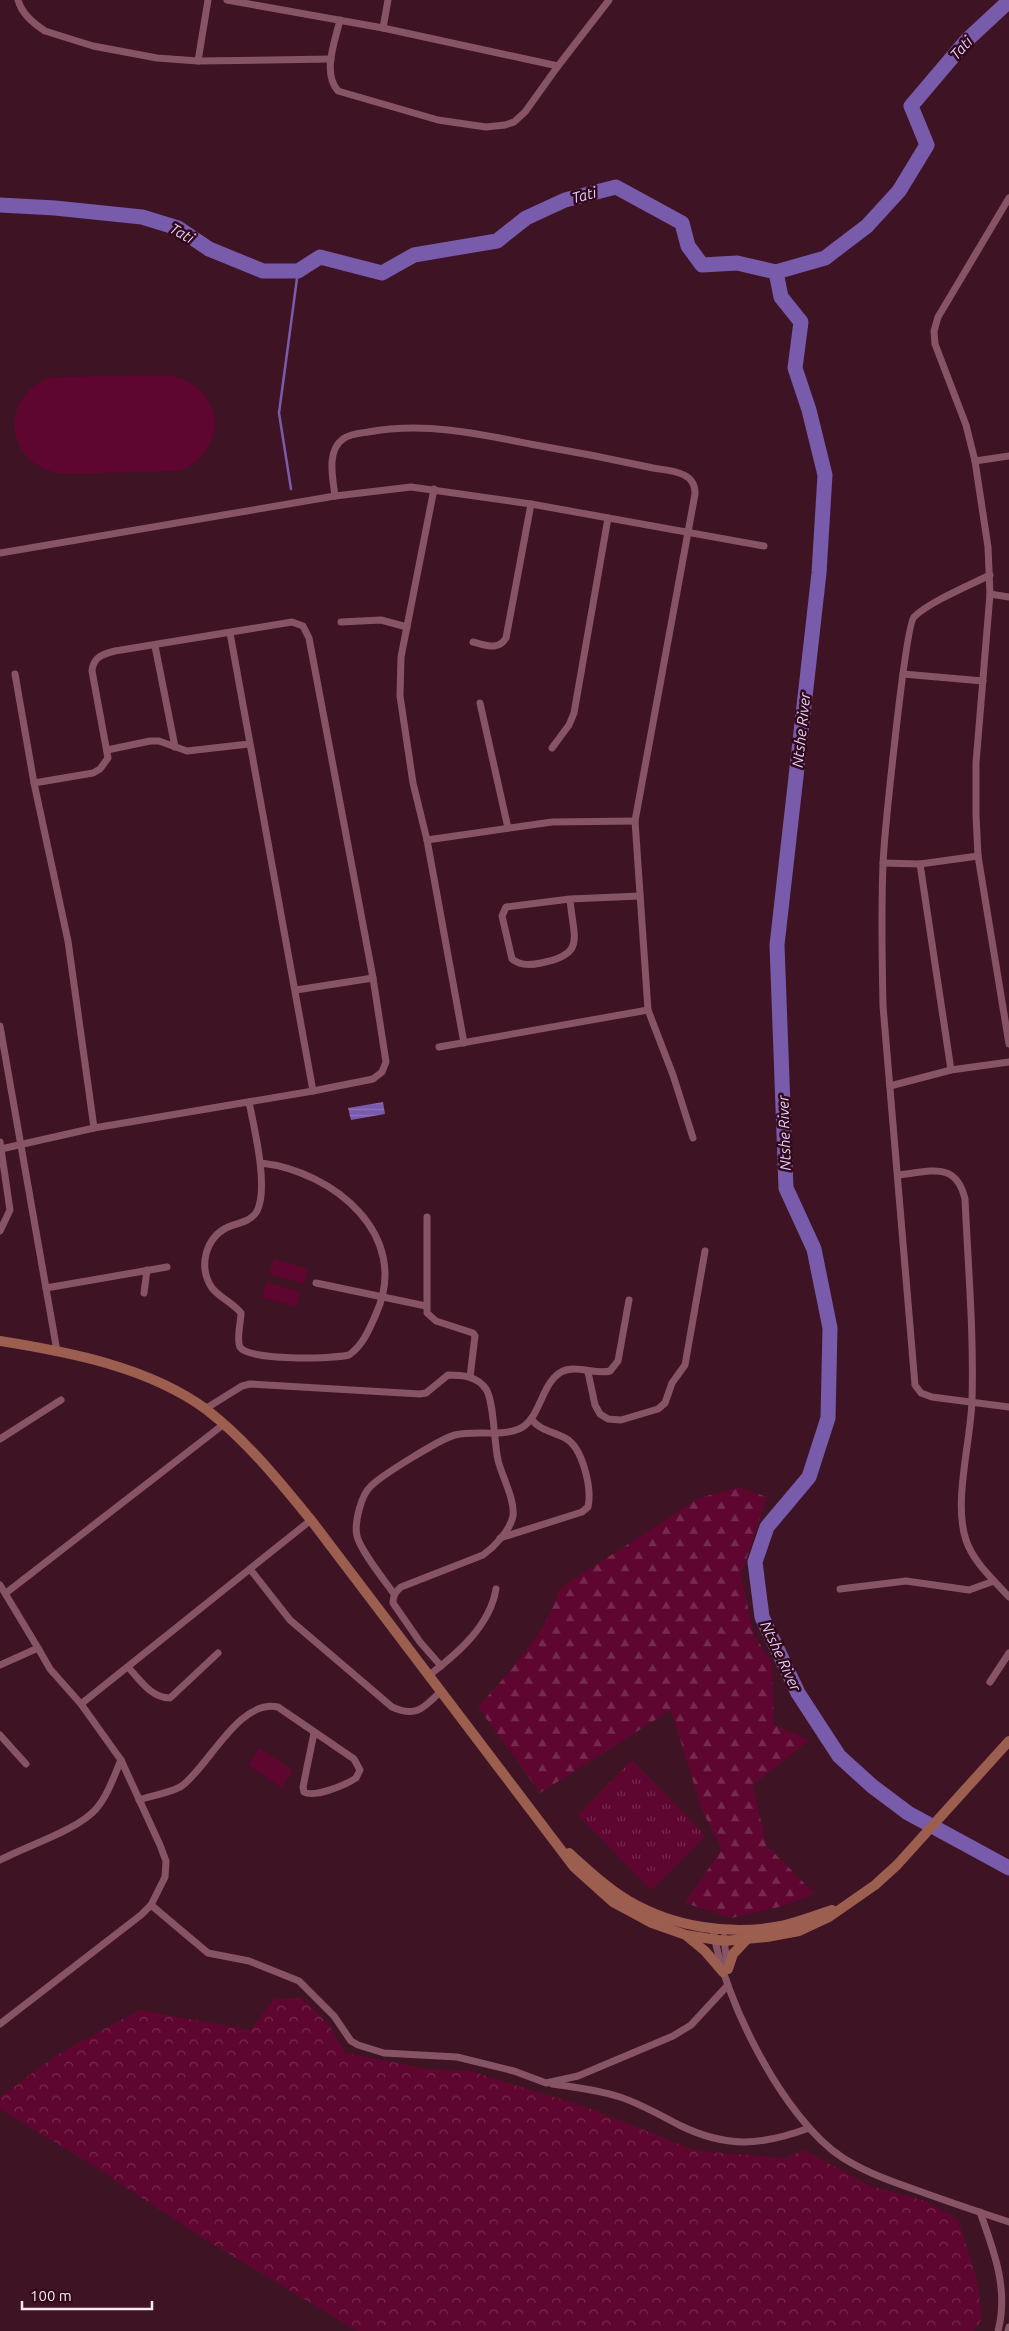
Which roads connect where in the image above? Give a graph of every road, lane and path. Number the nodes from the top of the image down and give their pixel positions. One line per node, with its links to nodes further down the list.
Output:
1 (18, 0): 9 (street)
2 (208, 0): 9 (street)
3 (227, 0): 6 (street)
4 (388, 0): 7 (street)
5 (606, 1): 10 (street)
6 (340, 20): 7 (street); 8 (street)
7 (383, 28): 10 (street)
8 (331, 59): 9 (street); 10 (street)
9 (198, 61)
10 (558, 66)
11 (1009, 198): 13 (street)
12 (1009, 456): 13 (street)
13 (975, 461): 21 (street)
14 (434, 489): 15 (street); 16 (street); 25 (street)
15 (335, 496): 18 (street); 20 (street)
16 (530, 504): 17 (street); 27 (street)
17 (608, 518): 18 (street); 35 (street)
18 (688, 532): 19 (street); 38 (street)
19 (764, 546)
20 (0, 553)
21 (990, 575): 22 (street); 30 (street)
22 (990, 594): 23 (street); 31 (street)
23 (1009, 597)
24 (340, 622): 25 (street)
25 (407, 627): 40 (street)
26 (230, 633): 28 (street); 33 (street); 46 (street)
27 (473, 642)
28 (156, 646): 34 (street); 36 (street)
29 (15, 674): 37 (street)
30 (903, 674): 31 (street); 42 (street)
31 (983, 681): 41 (street)
32 (480, 703): 39 (street)
33 (249, 744): 34 (street); 47 (street)
34 (175, 747): 36 (street)
35 (552, 748)
36 (108, 750): 37 (street)
37 (34, 783): 58 (street)
38 (635, 821): 39 (street); 44 (street)
39 (508, 828): 40 (street)
40 (428, 840): 50 (street)
41 (978, 856): 43 (street); 51 (street)
42 (883, 863): 43 (street); 55 (street)
43 (920, 864): 54 (street)
44 (640, 896): 45 (street); 48 (street)
45 (570, 899): 45 (street)
46 (373, 978): 47 (street); 56 (street)
47 (296, 990): 56 (street)
48 (648, 1010): 50 (street); 59 (street)
49 (0, 1026): 61 (street)
50 (464, 1043): 52 (street)
51 (1009, 1044)
52 (439, 1047)
53 (1009, 1062): 54 (street)
54 (951, 1070): 55 (street)
55 (890, 1086): 63 (street)
56 (313, 1092): 57 (street)
57 (250, 1102): 58 (street); 62 (street)
58 (94, 1128): 61 (street)
59 (693, 1138)
60 (1, 1145): 61 (street); 64 (street)
61 (21, 1145): 71 (street)
62 (261, 1163): 73 (street); 73 (street)
63 (898, 1175): 81 (street); 81 (street)
64 (3, 1177): 66 (street)
65 (428, 1217): 75 (street)
66 (0, 1232)
67 (705, 1251): 78 (street)
68 (167, 1267): 69 (street)
69 (147, 1270): 71 (street); 72 (street)
70 (316, 1283): 73 (street)
71 (46, 1288): 77 (street)
72 (144, 1293)
73 (383, 1299): 75 (street)
74 (629, 1300): 78 (street)
75 (426, 1306): 79 (street)
76 (0, 1341): 77 (street)
77 (57, 1350): 83 (street)
78 (588, 1372): 84 (street)
79 (470, 1377): 83 (street); 86 (street)
80 (61, 1400): 87 (street)
81 (972, 1401): 82 (street); 91 (street)
82 (1009, 1407)
83 (205, 1409): 85 (street)
84 (531, 1419): 86 (street); 89 (street)
85 (224, 1424): 88 (street); 95 (street)
86 (493, 1432): 89 (street); 96 (street)
87 (0, 1439)
88 (311, 1520): 90 (street); 104 (street)
89 (500, 1538): 96 (street)
90 (250, 1569): 103 (street); 106 (street)
91 (994, 1581): 94 (street); 97 (street)
92 (0, 1585): 95 (street)
93 (496, 1589): 102 (street)
94 (840, 1589)
95 (6, 1593): 98 (street)
96 (394, 1594): 102 (street)
97 (1009, 1597)
98 (38, 1648): 101 (street); 107 (street)
99 (218, 1653): 103 (street)
100 (1009, 1653): 105 (street)
101 (0, 1665)
102 (442, 1666): 104 (street)
103 (128, 1667): 107 (street)
104 (428, 1676): 106 (street)
105 (990, 1682)
106 (441, 1691): 114 (street)
107 (81, 1704): 111 (street)
108 (314, 1733): 108 (street); 113 (street)
109 (0, 1735): 112 (street)
110 (1008, 1744): 117 (street)
111 (121, 1760): 113 (street); 115 (street)
112 (26, 1764)
113 (139, 1800): 116 (street)
114 (552, 1837): 118 (street); 119 (street)
115 (0, 1860)
116 (151, 1905): 123 (street); 124 (street)
117 (841, 1907): 118 (street); 120 (street)
118 (718, 1929): 121 (street)
119 (686, 1935): 121 (street); 122 (street)
120 (747, 1939): 121 (street); 122 (street)
121 (719, 1940): 122 (street)
122 (726, 1977): 124 (street); 125 (street)
123 (0, 2024)
124 (546, 2083): 125 (street)
125 (809, 2128): 126 (street)
126 (980, 2212): 127 (street); 129 (street)
127 (1009, 2222)
128 (1009, 2327): 130 (street)
129 (998, 2331)
130 (1008, 2331)

